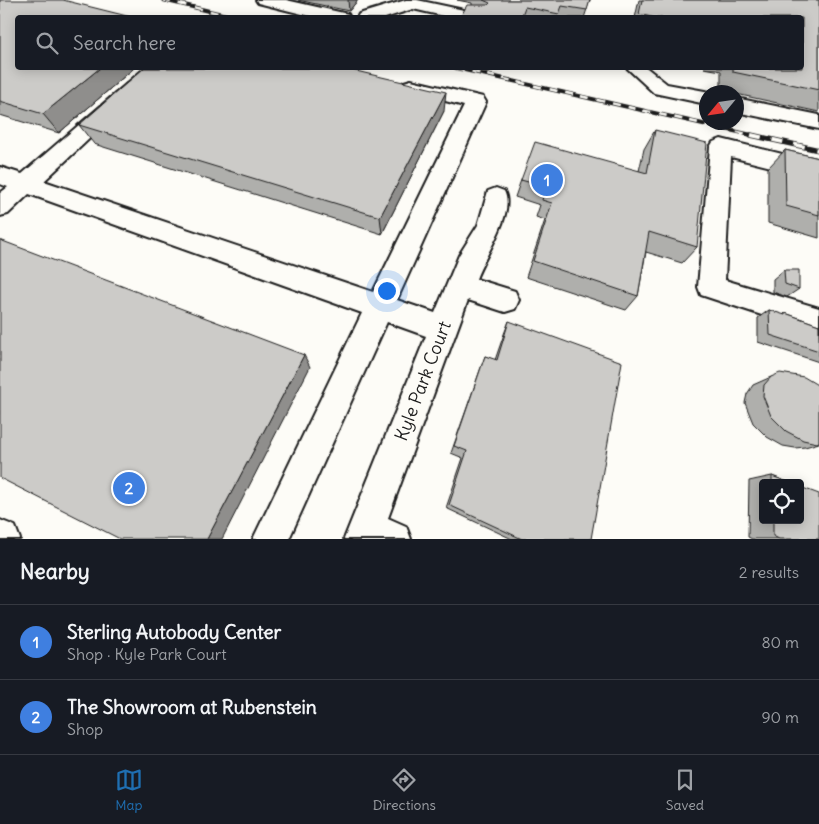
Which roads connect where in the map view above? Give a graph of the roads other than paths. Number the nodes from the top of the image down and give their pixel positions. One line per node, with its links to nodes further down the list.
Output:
1 (264, 0): 2 (street)
2 (329, 15)
3 (375, 15): 4 (street)
4 (464, 15)
5 (154, 70): 13 (street)
6 (638, 70): 8 (street)
7 (391, 82): 18 (street)
8 (699, 97)
9 (744, 107): 10 (lane)
10 (819, 122)
11 (819, 172): 19 (street)
12 (0, 175): 13 (street)
13 (26, 184): 15 (street); 18 (street)
14 (496, 197): 16 (street, Kyle Park Court)
15 (0, 207)
16 (460, 285): 17 (street); 20 (street, Kyle Park Court)
17 (506, 300)
18 (380, 307): 20 (street); 22 (street)
19 (819, 321)
20 (443, 329): 21 (street, Kyle Park Court)
21 (374, 535)
22 (271, 539)

